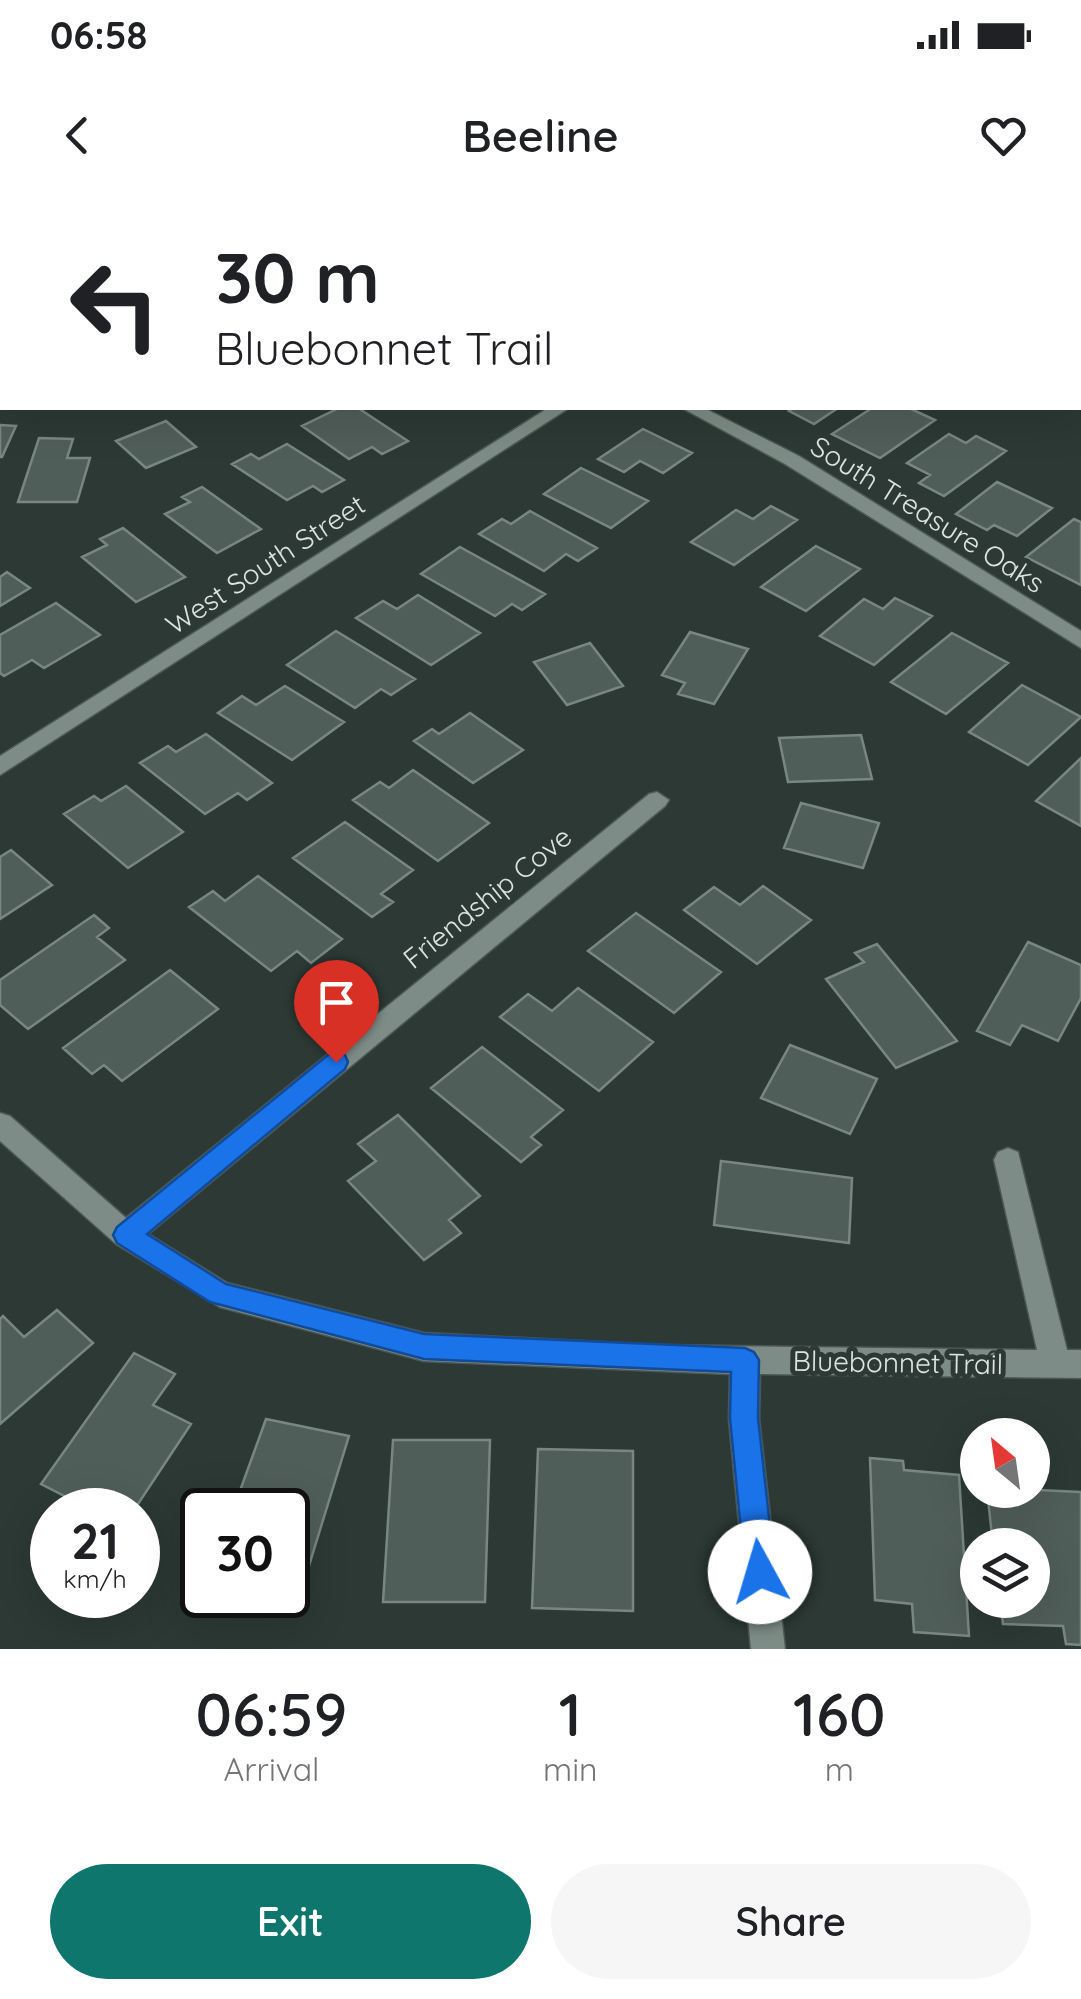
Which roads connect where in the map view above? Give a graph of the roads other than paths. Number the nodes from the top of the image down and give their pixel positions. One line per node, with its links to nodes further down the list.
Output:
1 (557, 410): 4 (street, West South Street)
2 (695, 410): 3 (street, South Treasure Oaks)
3 (1081, 642)
4 (0, 767)
5 (657, 800): 8 (street, Friendship Cove)
6 (0, 1124): 8 (street, Bluebonnet Trail)
7 (1008, 1160): 10 (street)
8 (126, 1235): 9 (street, Bluebonnet Trail)
9 (745, 1360): 10 (street, Bluebonnet Trail); 11 (street)
10 (1068, 1364)
11 (768, 1649)

